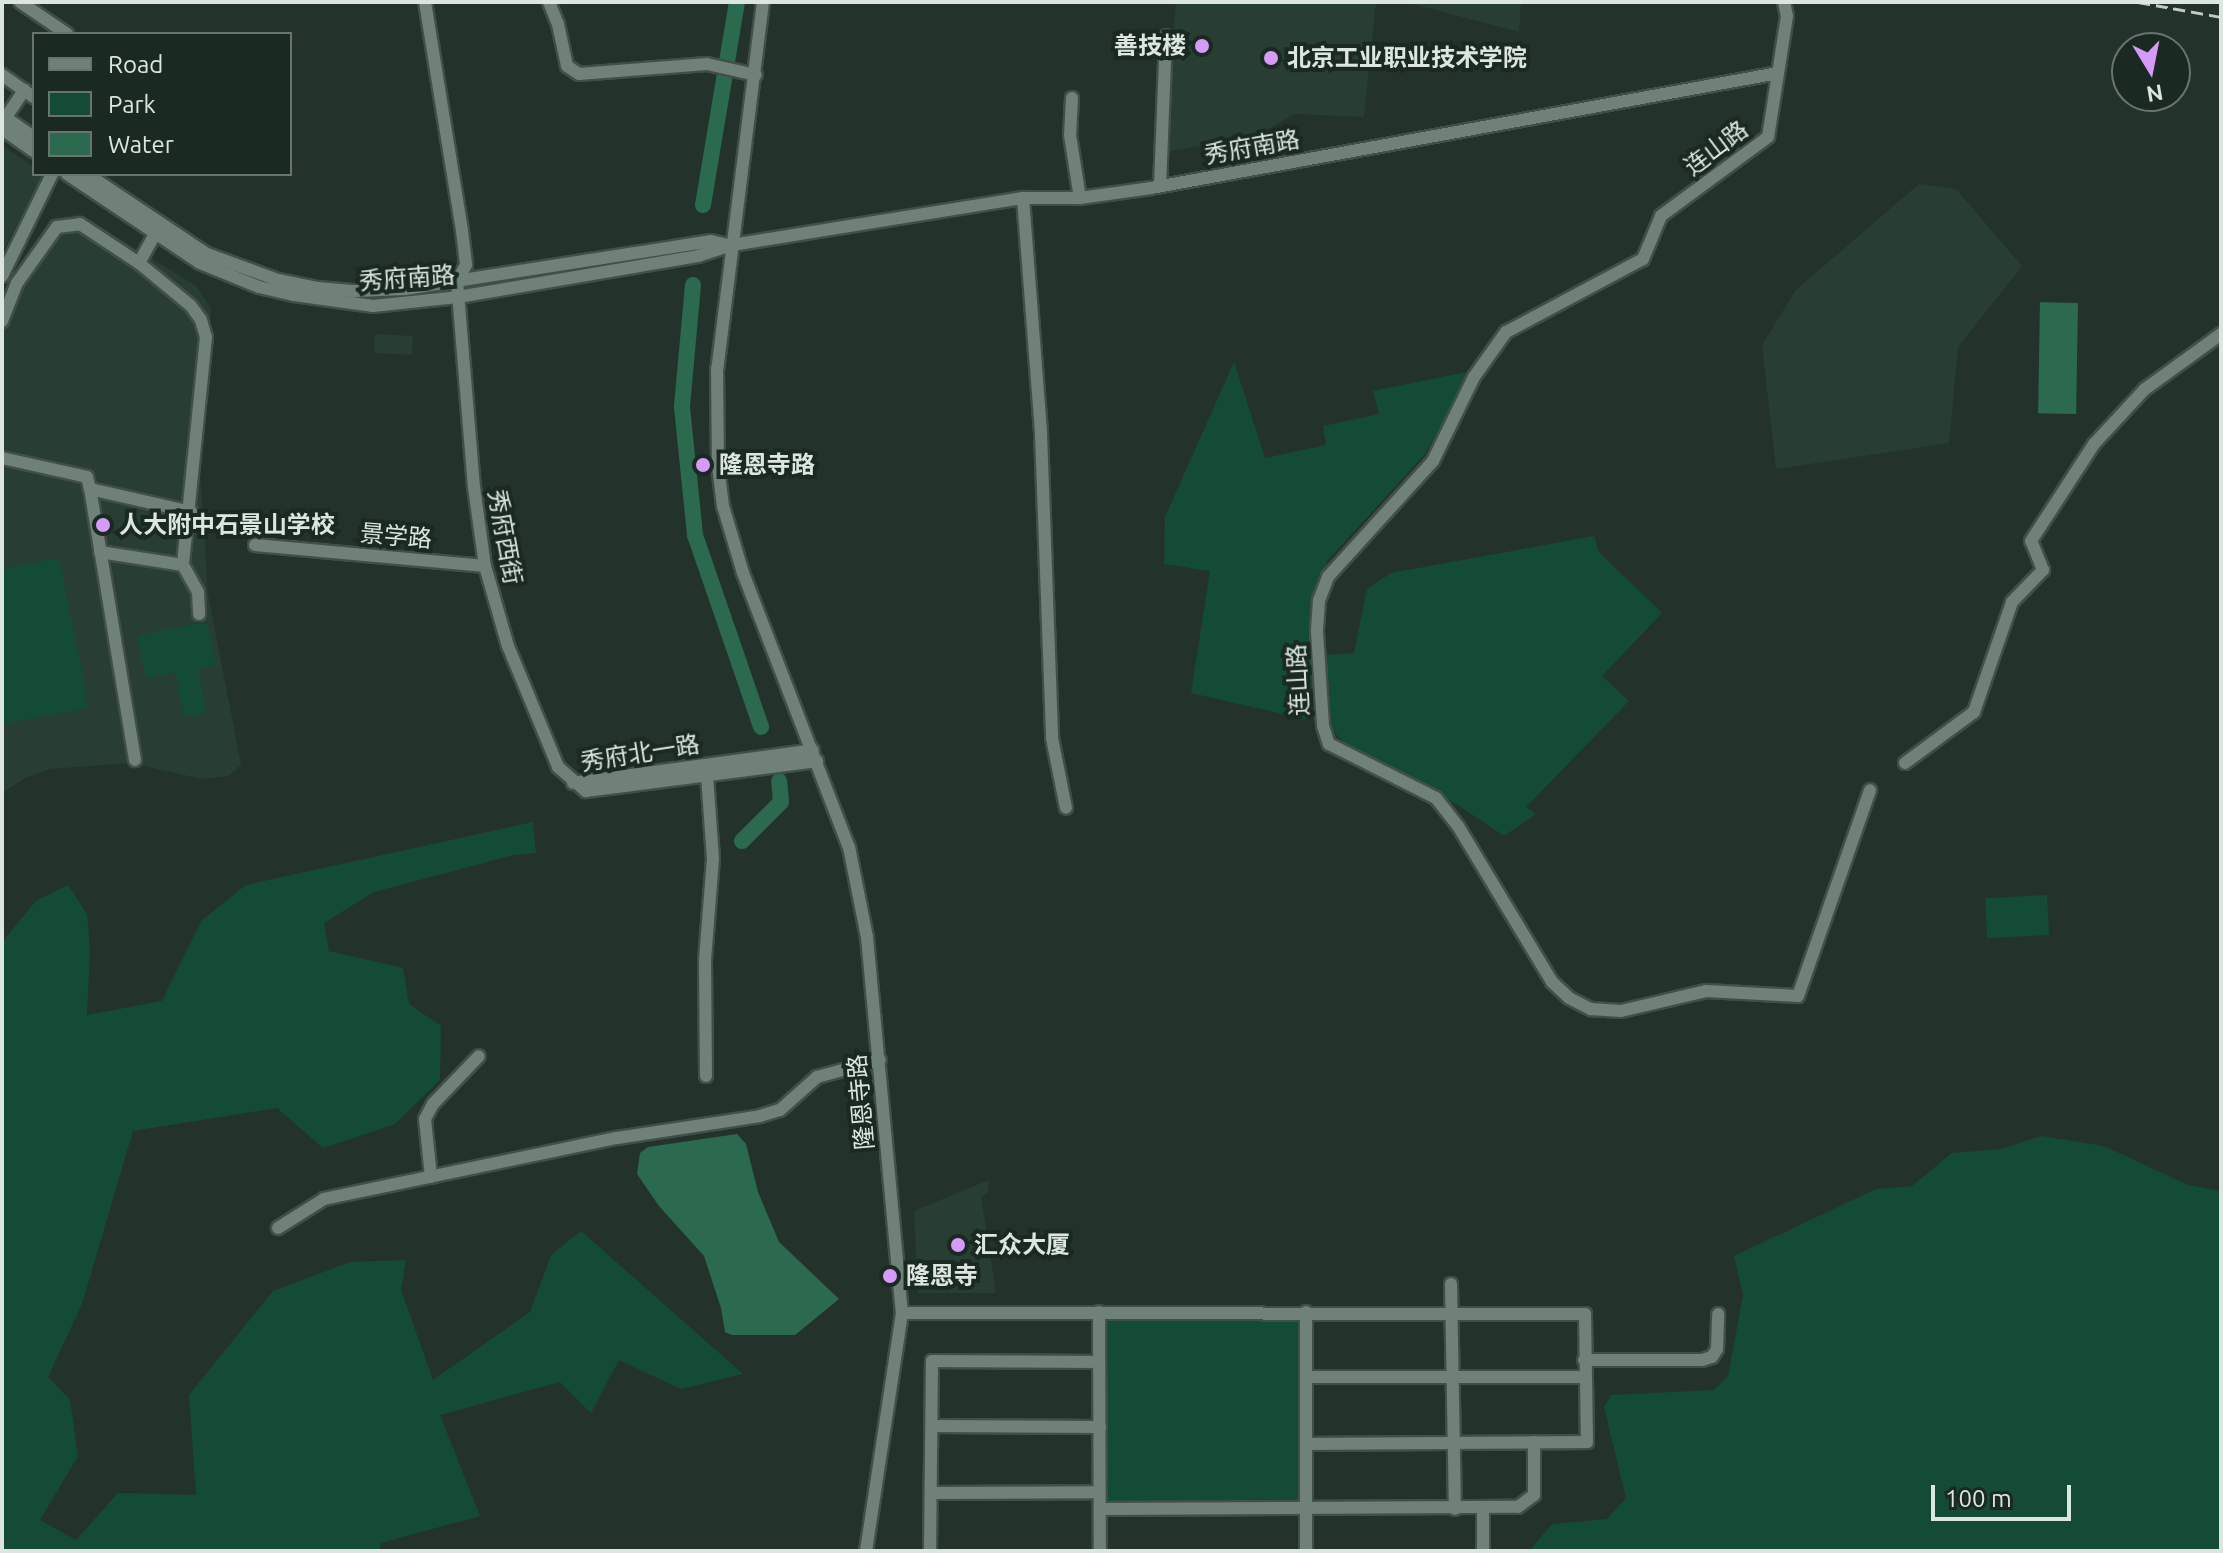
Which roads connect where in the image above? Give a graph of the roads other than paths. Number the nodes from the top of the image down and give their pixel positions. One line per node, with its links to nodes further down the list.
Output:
1 (20, 2): 6 (street)
2 (425, 2): 26 (street, 秀府西街)
3 (549, 2): 9 (street)
4 (763, 2): 9 (street, 隆恩寺路)
5 (1784, 2): 8 (street, 连山路)
6 (64, 32)
7 (1166, 36): 19 (street)
8 (1778, 73): 19 (street, 秀府南路); 43 (street, 连山路)
9 (752, 74): 23 (street, 隆恩寺路)
10 (2, 75): 11 (street)
11 (29, 94): 13 (street)
12 (1072, 98): 21 (street)
13 (3, 121): 14 (street); 15 (street)
14 (32, 136)
15 (32, 149)
16 (51, 176): 25 (street)
17 (70, 176): 22 (street, 秀府南路)
18 (90, 176): 22 (street, 秀府南路)
19 (1160, 186): 21 (street, 秀府南路)
20 (1023, 198): 21 (street, 秀府南路); 23 (street, 秀府南路); 44 (street)
21 (1080, 198)
22 (157, 230): 24 (street); 26 (street, 秀府南路); 27 (street, 秀府南路)
23 (732, 245): 26 (street, 秀府南路); 27 (street, 秀府南路); 38 (street, 隆恩寺路)
24 (139, 263): 28 (street); 32 (street)
25 (2, 276)
26 (457, 281): 27 (street, 秀府西街)
27 (458, 297): 36 (street, 秀府西街)
28 (2, 321)
29 (2221, 334): 40 (street)
30 (2, 458): 31 (street)
31 (90, 489): 32 (street); 34 (street)
32 (191, 512): 35 (street)
33 (255, 545): 36 (street, 景学路)
34 (100, 552): 35 (street); 39 (street)
35 (183, 565): 37 (street)
36 (485, 566): 42 (street, 秀府西街)
37 (199, 614)
38 (815, 756): 41 (street, 秀府北一路); 42 (street, 秀府北一路); 46 (street, 隆恩寺路)
39 (135, 760)
40 (1905, 763)
41 (707, 776): 42 (street, 秀府北一路); 47 (street)
42 (573, 783)
43 (1870, 790)
44 (1066, 808)
45 (479, 1056): 48 (street)
46 (880, 1060): 48 (street); 53 (street, 隆恩寺路)
47 (706, 1076)
48 (431, 1177): 49 (street)
49 (278, 1228)
50 (1451, 1284): 54 (street)
51 (1099, 1312): 52 (street); 53 (street); 57 (street)
52 (1306, 1312): 54 (street); 58 (street)
53 (902, 1313): 72 (street, 隆恩寺路)
54 (1453, 1313): 56 (street); 59 (street)
55 (1718, 1314): 56 (street)
56 (1584, 1360): 60 (street)
57 (1099, 1362): 61 (street); 62 (street)
58 (1306, 1377): 59 (street); 65 (street)
59 (1454, 1377): 60 (street); 63 (street)
60 (1586, 1377): 64 (street)
61 (932, 1426): 62 (street); 67 (street)
62 (1100, 1427): 66 (street)
63 (1454, 1442): 64 (street); 65 (street); 69 (street)
64 (1534, 1442): 70 (street)
65 (1306, 1444): 71 (street)
66 (1099, 1492): 67 (street); 68 (street)
67 (932, 1493): 73 (street)
68 (1100, 1509): 71 (street); 74 (street)
69 (1455, 1509): 70 (street); 71 (street)
70 (1483, 1509): 76 (street)
71 (1306, 1511): 75 (street)
72 (866, 1551)
73 (930, 1551)
74 (1100, 1551)
75 (1306, 1551)
76 (1483, 1551)

